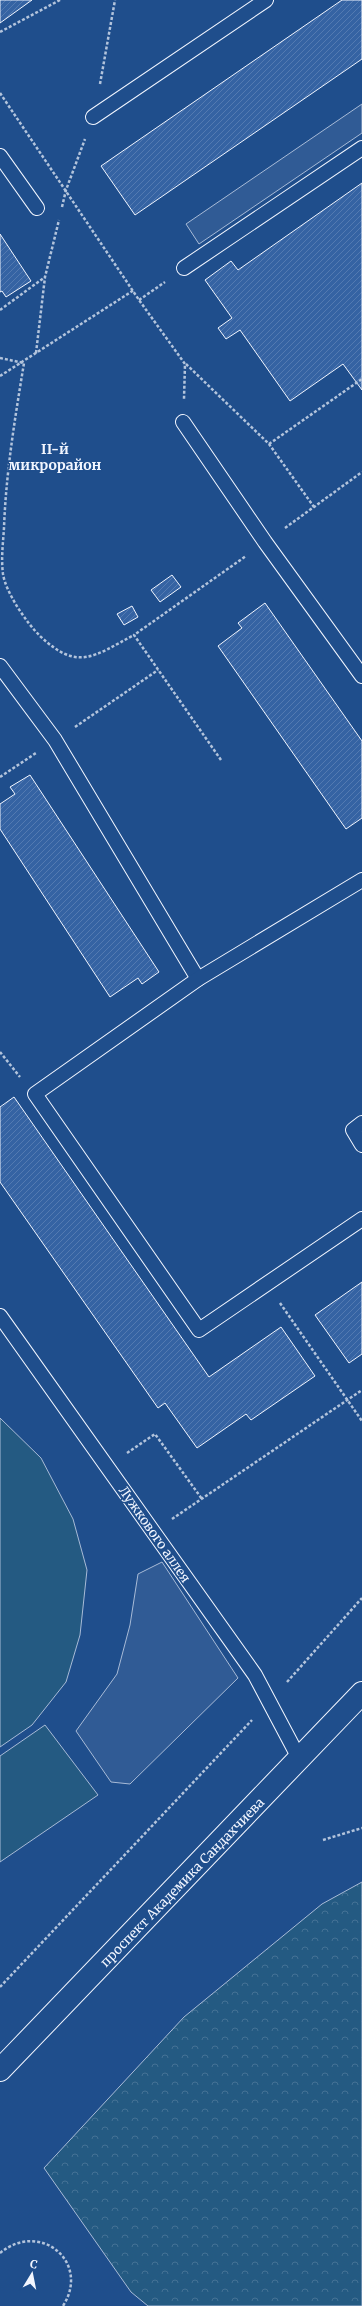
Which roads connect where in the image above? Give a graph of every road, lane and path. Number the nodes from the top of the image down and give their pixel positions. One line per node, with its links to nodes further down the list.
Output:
1 (60, 0): 4 (path)
2 (115, 0): 6 (path)
3 (266, 0): 6 (lane)
4 (0, 32)
5 (0, 93): 9 (path)
6 (93, 118): 9 (path)
7 (362, 148): 11 (lane)
8 (0, 156): 10 (lane)
9 (66, 190): 12 (path); 13 (path)
10 (37, 208)
11 (184, 268): 14 (path)
12 (45, 277): 15 (path); 16 (path)
13 (134, 290): 14 (path); 16 (path)
14 (139, 300): 19 (path)
15 (0, 310)
16 (36, 353): 18 (path)
17 (0, 358): 18 (path)
18 (24, 363): 20 (path); 27 (path)
19 (185, 364): 22 (path); 23 (path)
20 (0, 376)
21 (362, 379): 23 (path)
22 (184, 422): 26 (lane)
23 (269, 444): 25 (path)
24 (362, 472): 25 (path)
25 (314, 507): 26 (path)
26 (265, 542): 28 (path); 31 (lane)
27 (2, 574): 28 (path)
28 (134, 635): 30 (path)
29 (0, 666): 32 (lane)
30 (158, 670): 32 (path); 33 (path)
31 (361, 673)
32 (55, 740): 34 (path); 36 (lane)
33 (221, 760)
34 (0, 777)
35 (362, 880): 36 (lane)
36 (198, 979): 38 (lane)
37 (0, 1052): 38 (path)
38 (35, 1094): 42 (lane)
39 (362, 1122): 40 (lane)
40 (362, 1145)
41 (362, 1219): 42 (lane)
42 (268, 1286): 45 (path)
43 (0, 1316): 47 (lane, Лужкового аллея)
44 (362, 1390): 45 (path)
45 (348, 1399): 46 (path); 48 (path)
46 (362, 1421)
47 (107, 1466): 48 (path); 49 (lane, Лужкового аллея)
48 (202, 1499): 49 (path)
49 (154, 1532): 52 (lane, Лужкового аллея)
50 (362, 1598): 52 (path)
51 (362, 1693): 53 (main road, проспект Академика Сандахчиева)
52 (268, 1702): 53 (lane, Лужкового аллея); 56 (path)
53 (300, 1760): 57 (main road, проспект Академика Сандахчиева)
54 (362, 1828): 55 (path)
55 (324, 1840)
56 (0, 1987)
57 (0, 2070)
58 (0, 2253): 59 (path)
59 (63, 2306)

